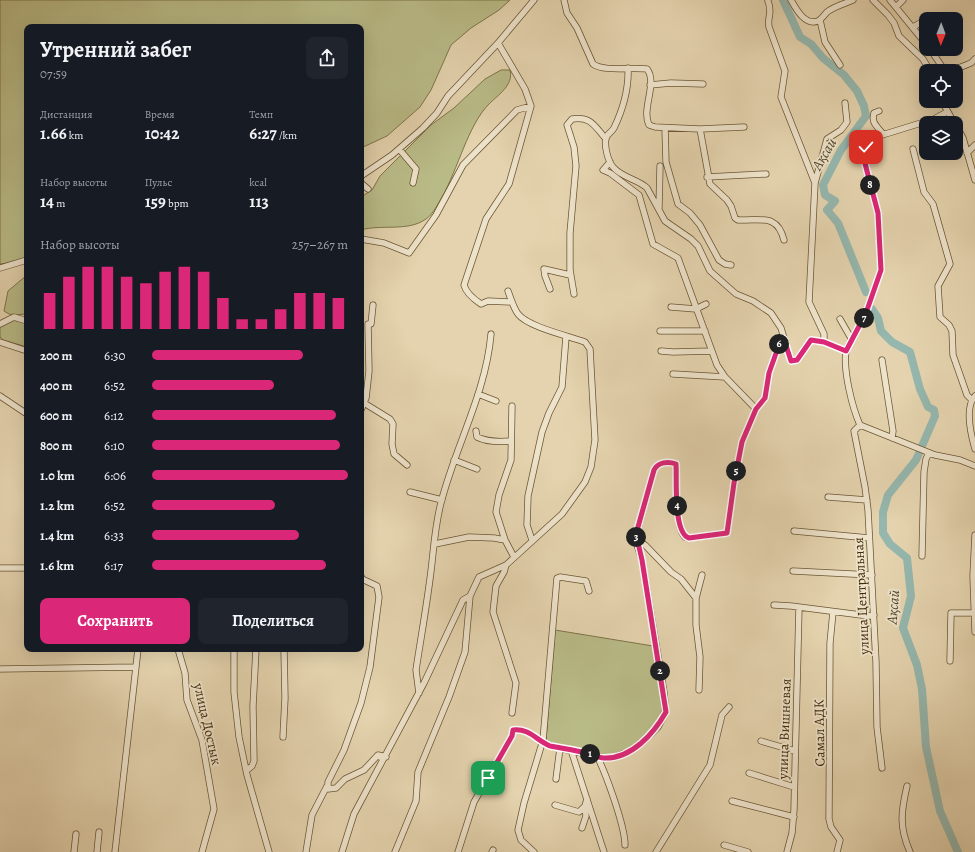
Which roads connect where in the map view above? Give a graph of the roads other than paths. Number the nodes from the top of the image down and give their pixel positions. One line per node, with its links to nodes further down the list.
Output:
1 (534, 0): 14 (street)
2 (564, 0): 19 (street)
3 (791, 0): 10 (street)
4 (853, 0): 10 (street)
5 (873, 0): 16 (street)
6 (890, 0): 9 (street)
7 (903, 0): 9 (street)
8 (768, 1): 45 (street)
9 (896, 6): 12 (street)
10 (820, 20): 17 (street)
11 (919, 24): 12 (street)
12 (914, 27): 13 (street)
13 (919, 34)
14 (496, 45): 23 (street); 35 (street)
15 (975, 59): 18 (street)
16 (926, 64)
17 (840, 65)
18 (963, 66)
19 (628, 68): 21 (street); 33 (street)
20 (702, 84): 21 (street)
21 (650, 85): 29 (street)
22 (844, 103): 45 (street)
23 (531, 106): 49 (street); 58 (street)
24 (945, 108): 26 (street)
25 (879, 111): 31 (street)
26 (947, 112): 27 (street); 31 (street)
27 (950, 116)
28 (744, 127): 30 (street)
29 (665, 128): 30 (street); 52 (street)
30 (700, 129): 42 (street)
31 (883, 134): 71 (street)
32 (963, 138): 37 (street)
33 (606, 139): 38 (street); 54 (street)
34 (975, 145): 37 (street)
35 (399, 149): 40 (street); 44 (street)
36 (913, 149): 83 (street)
37 (967, 153): 43 (street)
38 (610, 162): 48 (street); 62 (street)
39 (660, 166): 48 (street)
40 (364, 174)
41 (766, 174): 42 (street)
42 (707, 177): 50 (street)
43 (975, 180)
44 (413, 183)
45 (815, 183): 73 (street)
46 (364, 186): 47 (street)
47 (368, 189)
48 (659, 210): 70 (street)
49 (364, 240)
50 (784, 240)
51 (24, 261): 53 (street)
52 (731, 265)
53 (0, 268)
54 (570, 275): 55 (street); 57 (street)
55 (550, 289)
56 (508, 291): 58 (street)
57 (574, 294)
58 (512, 302): 69 (street)
59 (706, 304): 62 (street)
60 (373, 305): 85 (street)
61 (671, 307): 62 (street)
62 (696, 309): 67 (street)
63 (840, 319): 71 (street)
64 (24, 320): 65 (street)
65 (0, 324)
66 (660, 331): 67 (street)
67 (704, 331): 76 (street)
68 (491, 334): 81 (street)
69 (566, 337): 108 (street); 108 (street)
70 (784, 339): 73 (street); 87 (street)
71 (852, 340): 77 (street)
72 (0, 342): 74 (street)
73 (824, 342): 77 (street)
74 (24, 350)
75 (661, 351): 76 (street)
76 (711, 351): 80 (street)
77 (846, 351): 89 (street)
78 (882, 360): 91 (street)
79 (673, 374): 80 (street)
80 (725, 377): 87 (street)
81 (478, 394): 84 (street); 95 (street)
82 (0, 396): 88 (street)
83 (973, 398): 93 (street)
84 (496, 401)
85 (364, 403): 96 (street)
86 (512, 406): 92 (street)
87 (756, 409): 106 (street)
88 (24, 412)
89 (860, 425): 91 (street); 102 (street, улица Центральная)
90 (476, 431): 92 (street)
91 (892, 438): 94 (street)
92 (512, 441): 107 (street)
93 (975, 450)
94 (928, 452): 97 (street); 110 (street)
95 (454, 460): 98 (street); 101 (street)
96 (407, 465)
97 (975, 466)
98 (477, 469)
99 (410, 492): 101 (street)
100 (828, 497): 102 (street)
101 (442, 500): 109 (street)
102 (867, 500): 105 (street, улица Центральная)
103 (794, 531): 105 (street)
104 (975, 535): 118 (street)
105 (869, 538): 117 (street, улица Центральная)
106 (636, 539): 122 (street); 147 (street)
107 (505, 540): 109 (street); 111 (street)
108 (532, 540): 111 (street)
109 (435, 544): 138 (street)
110 (922, 556)
111 (514, 557): 112 (street)
112 (506, 565): 121 (street); 140 (street)
113 (0, 568): 114 (street)
114 (24, 568)
115 (793, 571): 117 (street)
116 (702, 575): 122 (street)
117 (872, 575): 127 (street, улица Центральная)
118 (974, 576): 126 (street)
119 (364, 579): 155 (street)
120 (589, 591): 143 (street)
121 (470, 596): 138 (street); 173 (street)
122 (696, 598): 137 (street)
123 (774, 605): 124 (street)
124 (799, 607): 125 (street); 146 (street, улица Вишневая)
125 (833, 612): 127 (street); 180 (street, Самал АДК)
126 (974, 613): 128 (street); 134 (street)
127 (874, 615): 149 (street, улица Центральная)
128 (975, 632)
129 (138, 652): 135 (street)
130 (179, 652): 169 (street, улица Достык)
131 (234, 652): 150 (street)
132 (256, 652): 150 (street)
133 (284, 652): 141 (street)
134 (950, 661)
135 (136, 667): 136 (street); 168 (street)
136 (0, 669)
137 (699, 690)
138 (419, 693): 148 (street)
139 (729, 707): 177 (street)
140 (512, 713)
141 (283, 737)
142 (760, 741): 146 (street)
143 (542, 743): 144 (street); 174 (street); 175 (street)
144 (560, 748): 145 (street); 152 (street)
145 (570, 750): 147 (street); 156 (street)
146 (795, 750): 154 (street, улица Вишневая)
147 (598, 756): 164 (street)
148 (386, 757): 155 (street); 172 (street)
149 (882, 768)
150 (247, 770): 170 (street)
151 (750, 774): 154 (street)
152 (556, 779)
153 (906, 786): 181 (street)
154 (794, 787): 160 (street, улица Вишневая)
155 (329, 788): 171 (street)
156 (587, 799): 159 (street); 176 (street)
157 (732, 801): 160 (street)
158 (555, 805): 159 (street)
159 (585, 806): 161 (street)
160 (794, 817): 179 (street, улица Вишневая)
161 (582, 828)
162 (99, 832): 167 (street)
163 (76, 834): 166 (street)
164 (625, 845)
165 (724, 846): 178 (street)
166 (74, 852)
167 (96, 852)
168 (115, 852)
169 (202, 852)
170 (269, 852)
171 (306, 852)
172 (342, 852)
173 (395, 852)
174 (458, 852)
175 (535, 852)
176 (604, 852)
177 (656, 852)
178 (748, 852)
179 (786, 852)
180 (837, 852)
181 (910, 852)

